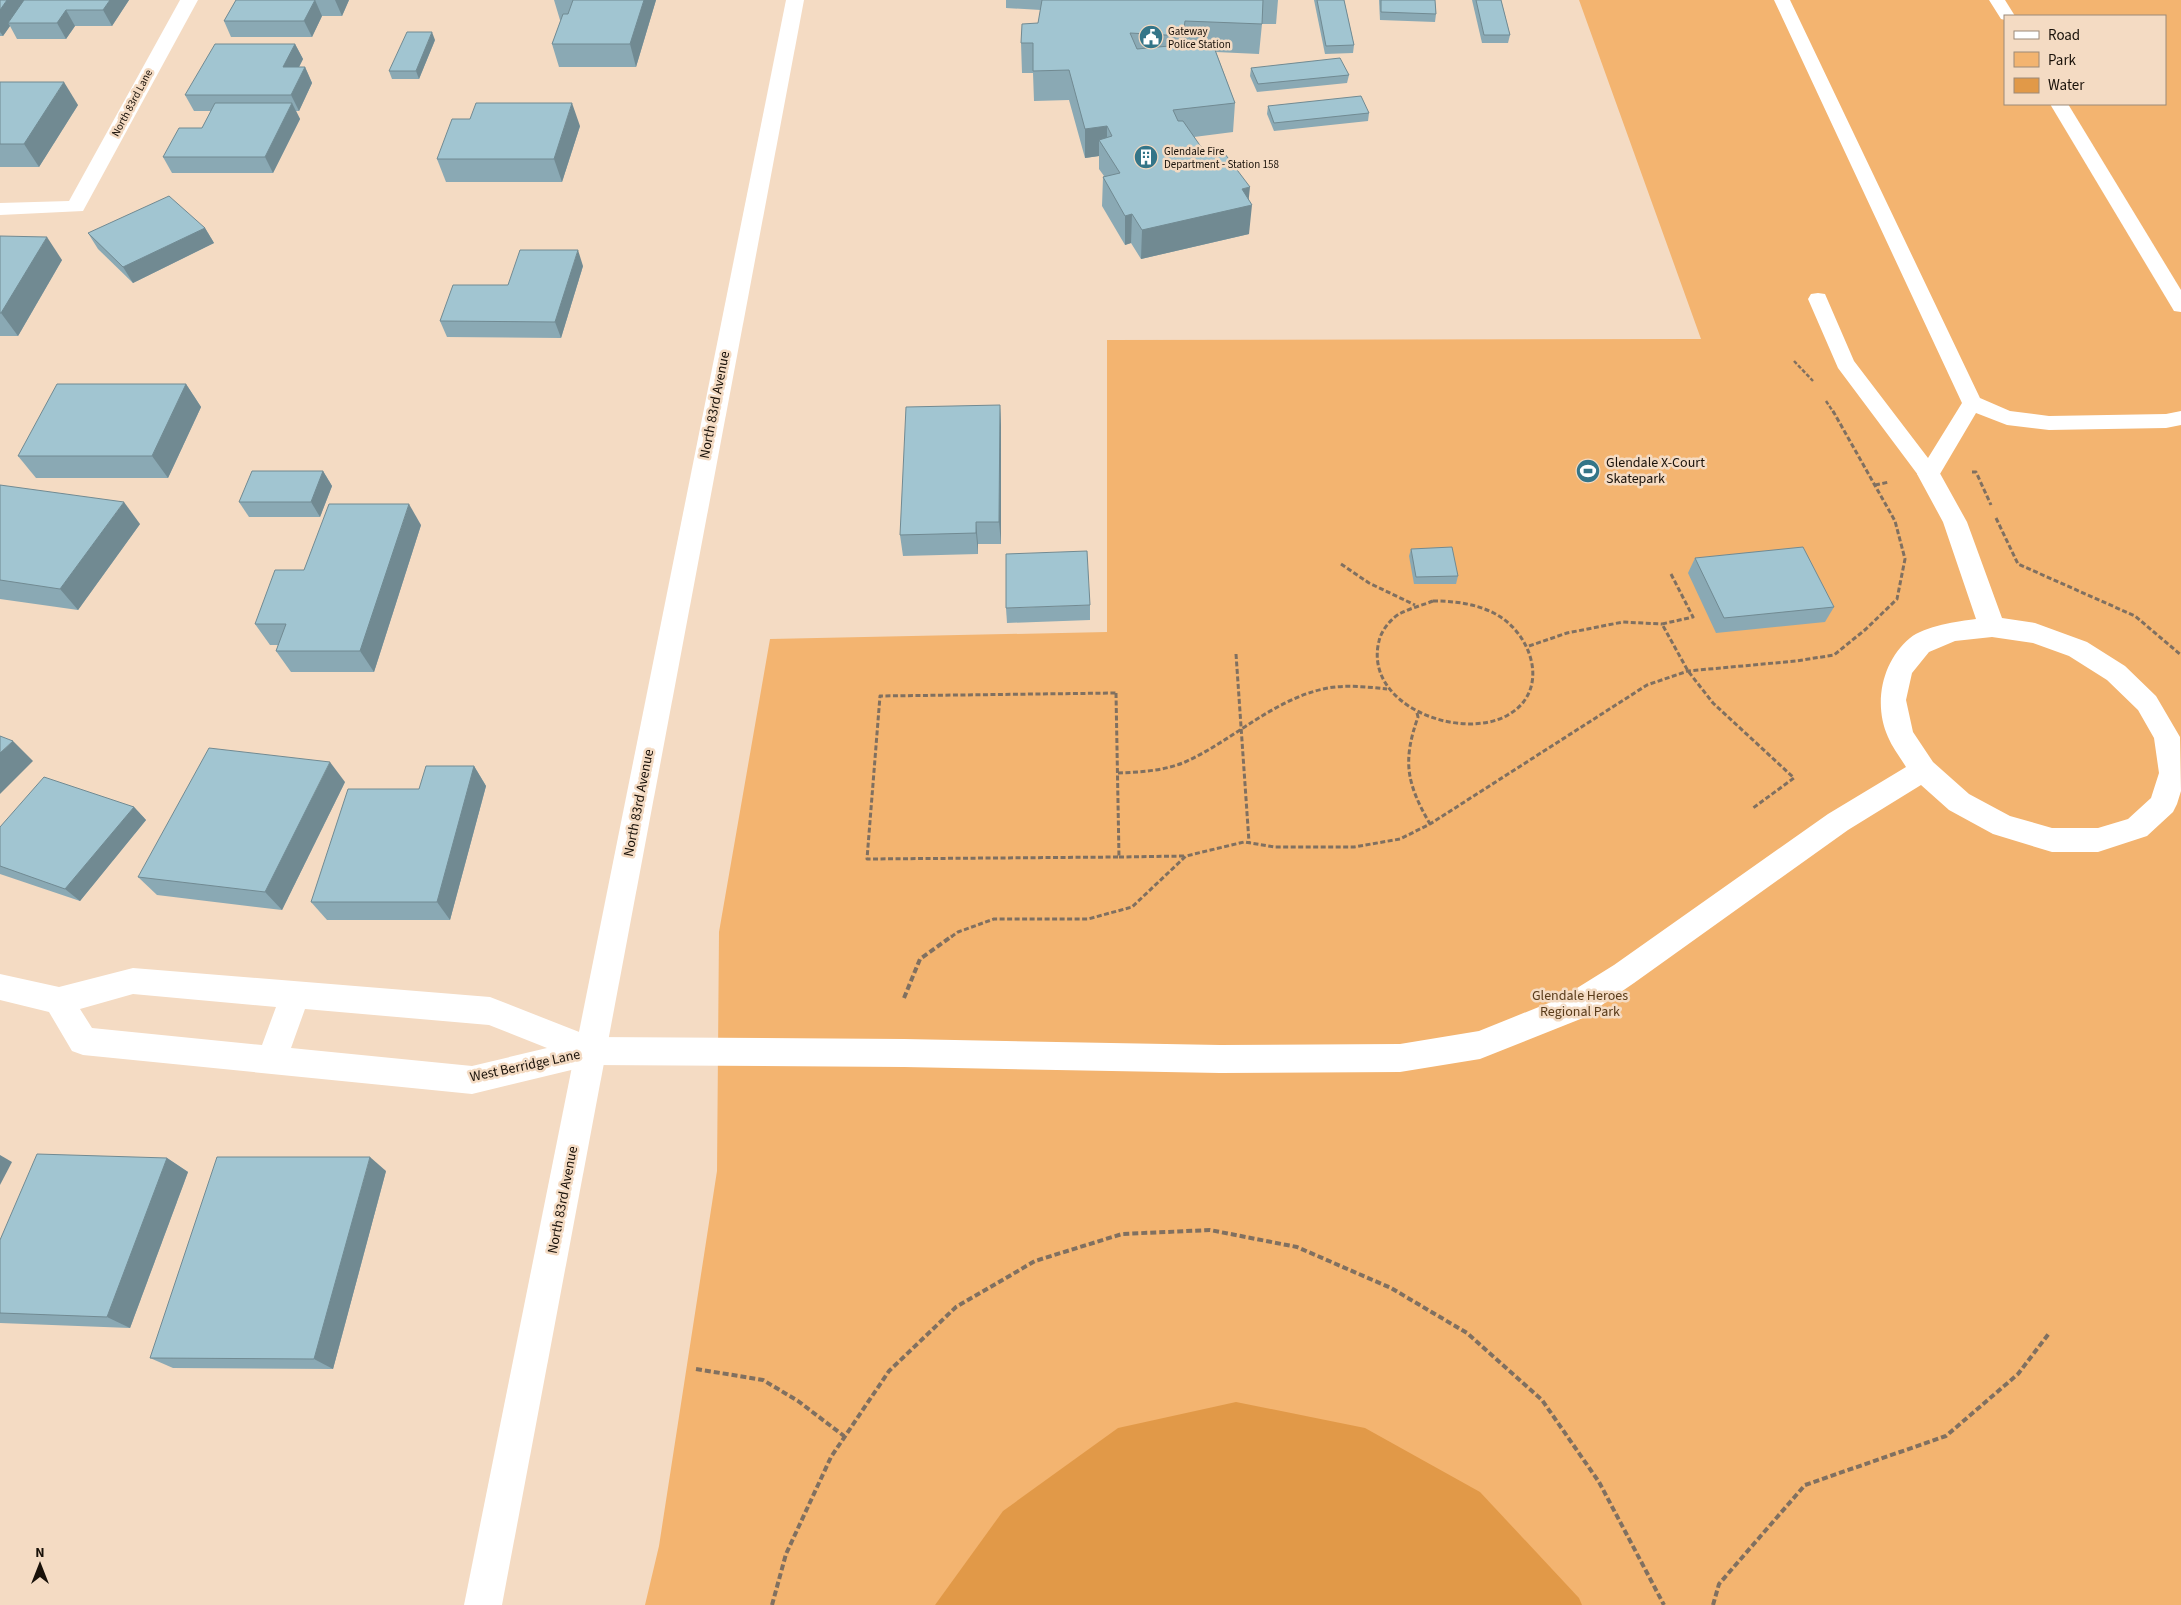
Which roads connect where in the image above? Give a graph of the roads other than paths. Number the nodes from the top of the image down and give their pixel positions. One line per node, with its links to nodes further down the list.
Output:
1 (190, 0): 7 (street, North 83rd Lane)
2 (795, 0): 19 (street, North 83rd Avenue)
3 (1782, 0): 10 (lane)
4 (1998, 0): 5 (lane)
5 (2006, 15)
6 (2060, 105): 9 (lane)
7 (0, 209)
8 (1818, 299): 12 (lane)
9 (2181, 306)
10 (1972, 403): 11 (lane); 12 (lane)
11 (2181, 418)
12 (1929, 474): 13 (street)
13 (1992, 627): 14 (street); 15 (street)
14 (2174, 738): 15 (street)
15 (1923, 770): 19 (street)
16 (0, 987): 18 (street, West Berridge Lane)
17 (295, 994): 18 (street, West Berridge Lane); 19 (street, West Berridge Lane); 20 (street)
18 (59, 1001): 20 (street, West Berridge Lane)
19 (592, 1051): 20 (street, West Berridge Lane); 21 (street, North 83rd Avenue)
20 (272, 1059)
21 (483, 1605)

